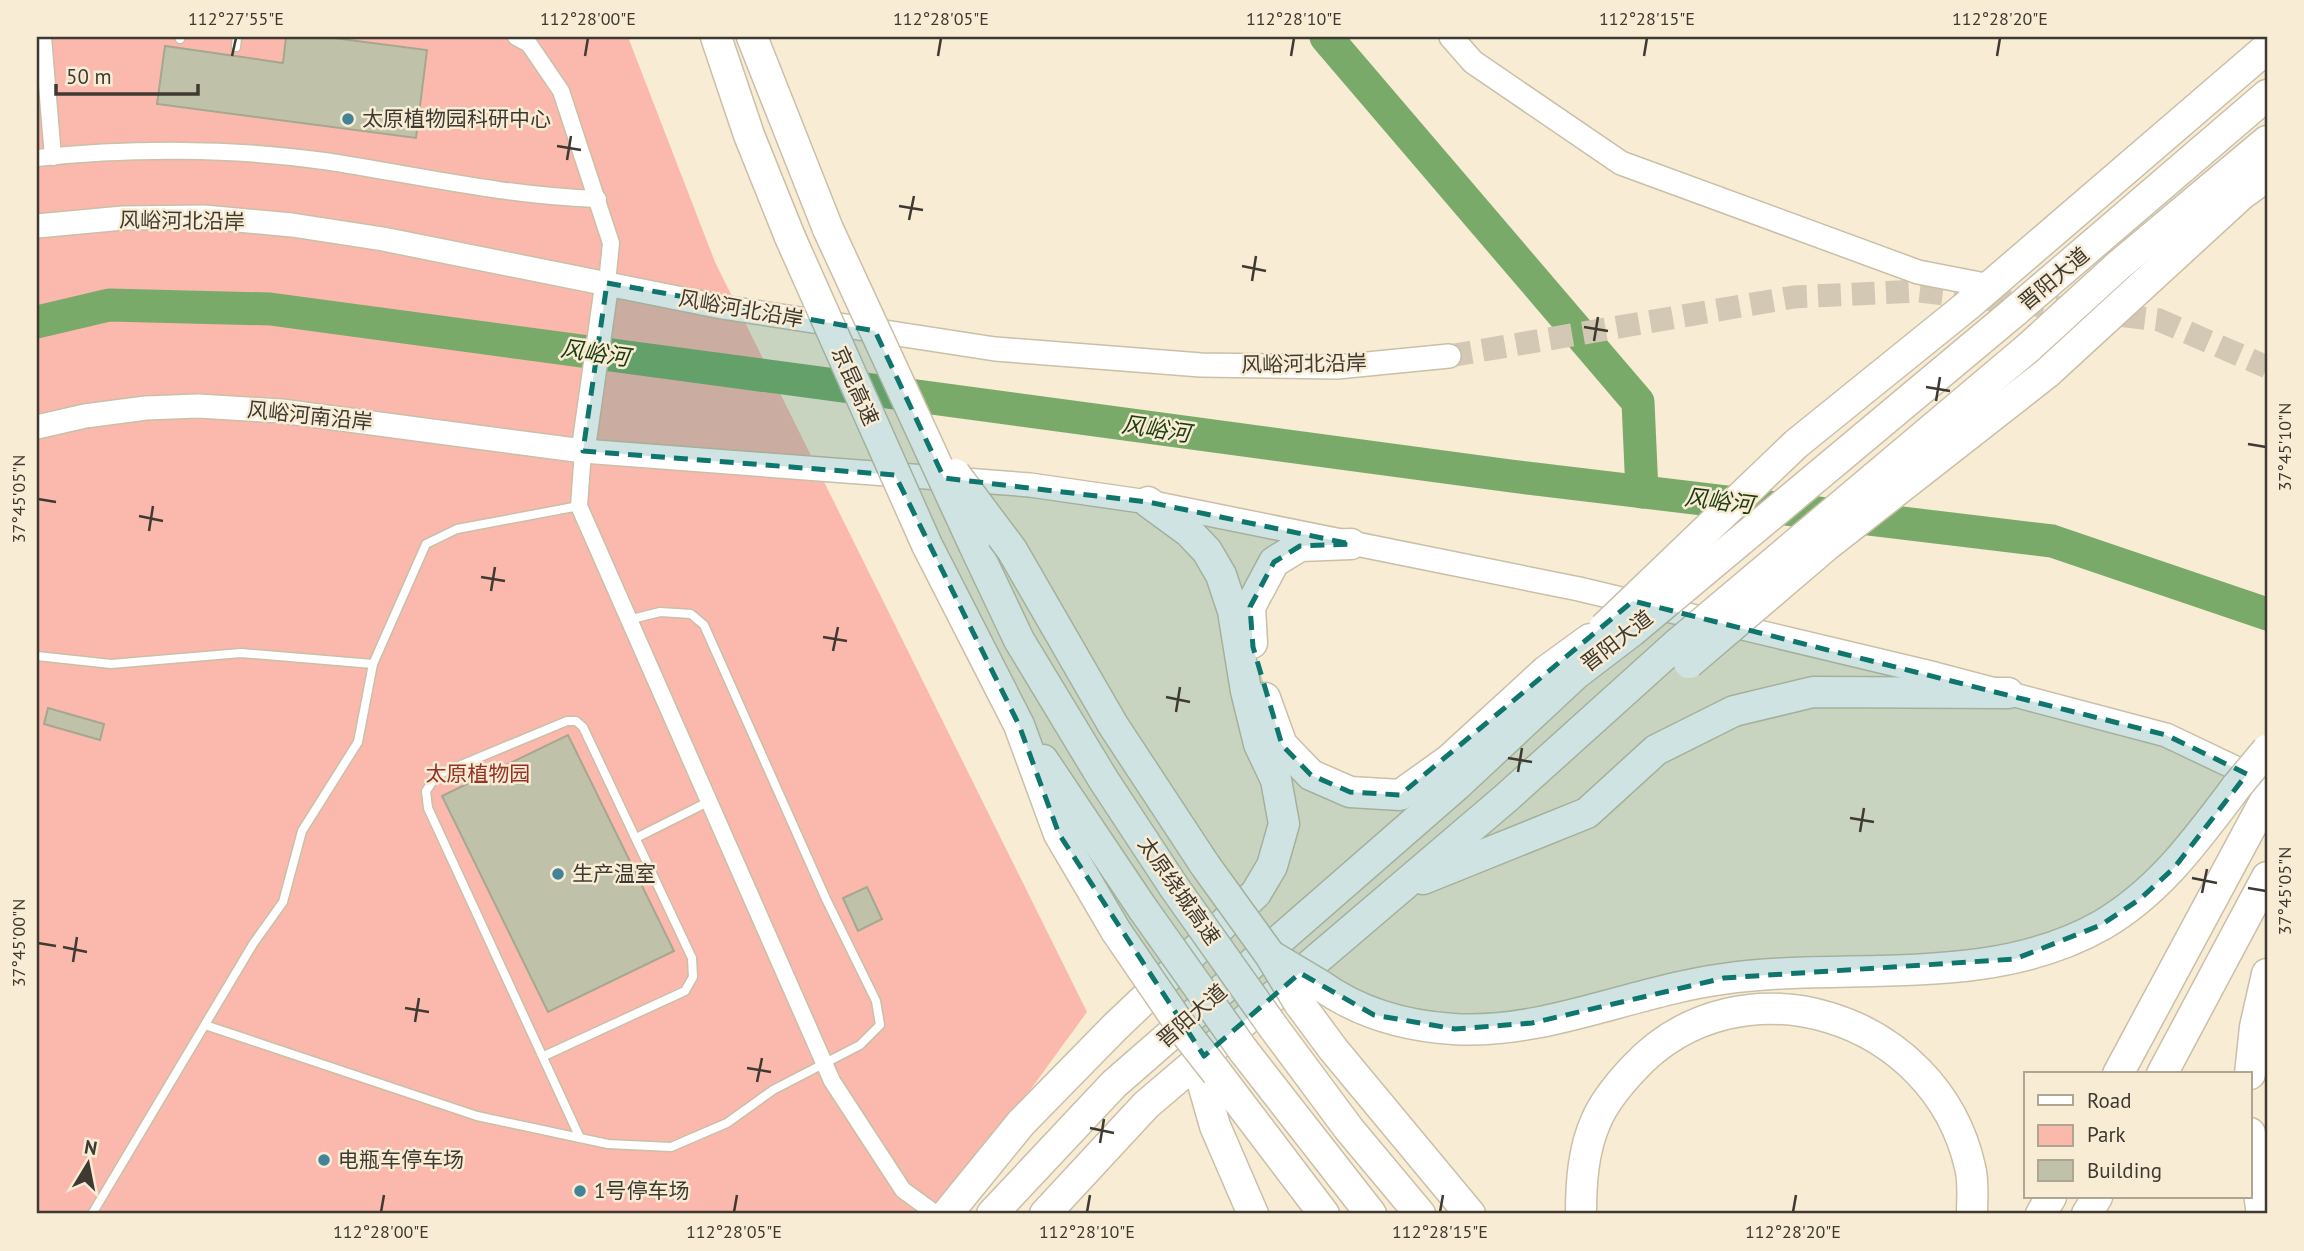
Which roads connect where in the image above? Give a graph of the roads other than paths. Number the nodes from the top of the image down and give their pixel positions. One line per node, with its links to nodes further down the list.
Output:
1 (43, 37): 11 (street)
2 (237, 37): 7 (lane)
3 (516, 37): 13 (street)
4 (716, 37): 30 (highway, 京昆高速, bridge)
5 (752, 37): 18 (highway, 京昆高速, bridge)
6 (1451, 37): 16 (street)
7 (236, 47)
8 (2267, 48): 16 (highway, 晋阳大道)
9 (2264, 98): 25 (highway, 晋阳大道, bridge)
10 (2267, 141): 26 (highway, 晋阳大道, bridge)
11 (45, 157): 13 (street)
12 (2267, 176): 26 (highway, bridge)
13 (598, 199): 15 (street)
14 (37, 226): 15 (street, 风峪河北沿岸)
15 (607, 283): 17 (street, 风峪河北沿岸); 20 (street)
16 (1990, 286): 25 (highway, 晋阳大道, bridge)
17 (1449, 356)
18 (920, 426): 39 (highway, bridge); 59 (highway, 太原绕城高速, bridge)
19 (37, 427): 20 (street, 风峪河南沿岸)
20 (584, 443): 21 (street, 风峪河南沿岸); 22 (street)
21 (1148, 502): 23 (street, 风峪河南沿岸); 53 (highway)
22 (579, 506): 24 (street); 28 (lane)
23 (1351, 544): 25 (highway); 29 (street, 风峪河南沿岸)
24 (627, 620): 34 (street); 42 (lane)
25 (1618, 630): 54 (highway, 晋阳大道)
26 (1683, 653): 37 (highway, 晋阳大道)
27 (37, 656): 28 (lane)
28 (373, 664): 40 (lane)
29 (2008, 693): 32 (street, 风峪河南沿岸); 37 (highway)
30 (1019, 725): 46 (highway, bridge); 58 (highway, 太原绕城高速, bridge)
31 (2267, 750): 39 (highway, bridge)
32 (2267, 783)
33 (2267, 797): 43 (highway)
34 (708, 802): 35 (lane); 42 (street)
35 (636, 838): 41 (lane); 41 (lane)
36 (2267, 877): 44 (highway)
37 (1397, 890): 55 (highway, 晋阳大道)
38 (2267, 974): 45 (highway)
39 (1309, 994): 60 (highway)
40 (205, 1025): 47 (lane); 51 (lane)
41 (544, 1056): 47 (lane)
42 (824, 1063): 47 (lane); 52 (street)
43 (2119, 1072)
44 (2163, 1072)
45 (2250, 1072)
46 (1210, 1079): 56 (highway); 57 (highway)
47 (580, 1138)
48 (2252, 1146): 65 (highway)
49 (2050, 1198): 63 (highway)
50 (2095, 1198): 64 (highway)
51 (92, 1214)
52 (936, 1214)
53 (947, 1214)
54 (992, 1214)
55 (1045, 1214)
56 (1253, 1214)
57 (1324, 1214)
58 (1371, 1214)
59 (1420, 1214)
60 (1470, 1214)
61 (1581, 1214): 62 (highway)
62 (1972, 1214)
63 (2041, 1214)
64 (2087, 1214)
65 (2262, 1214)

